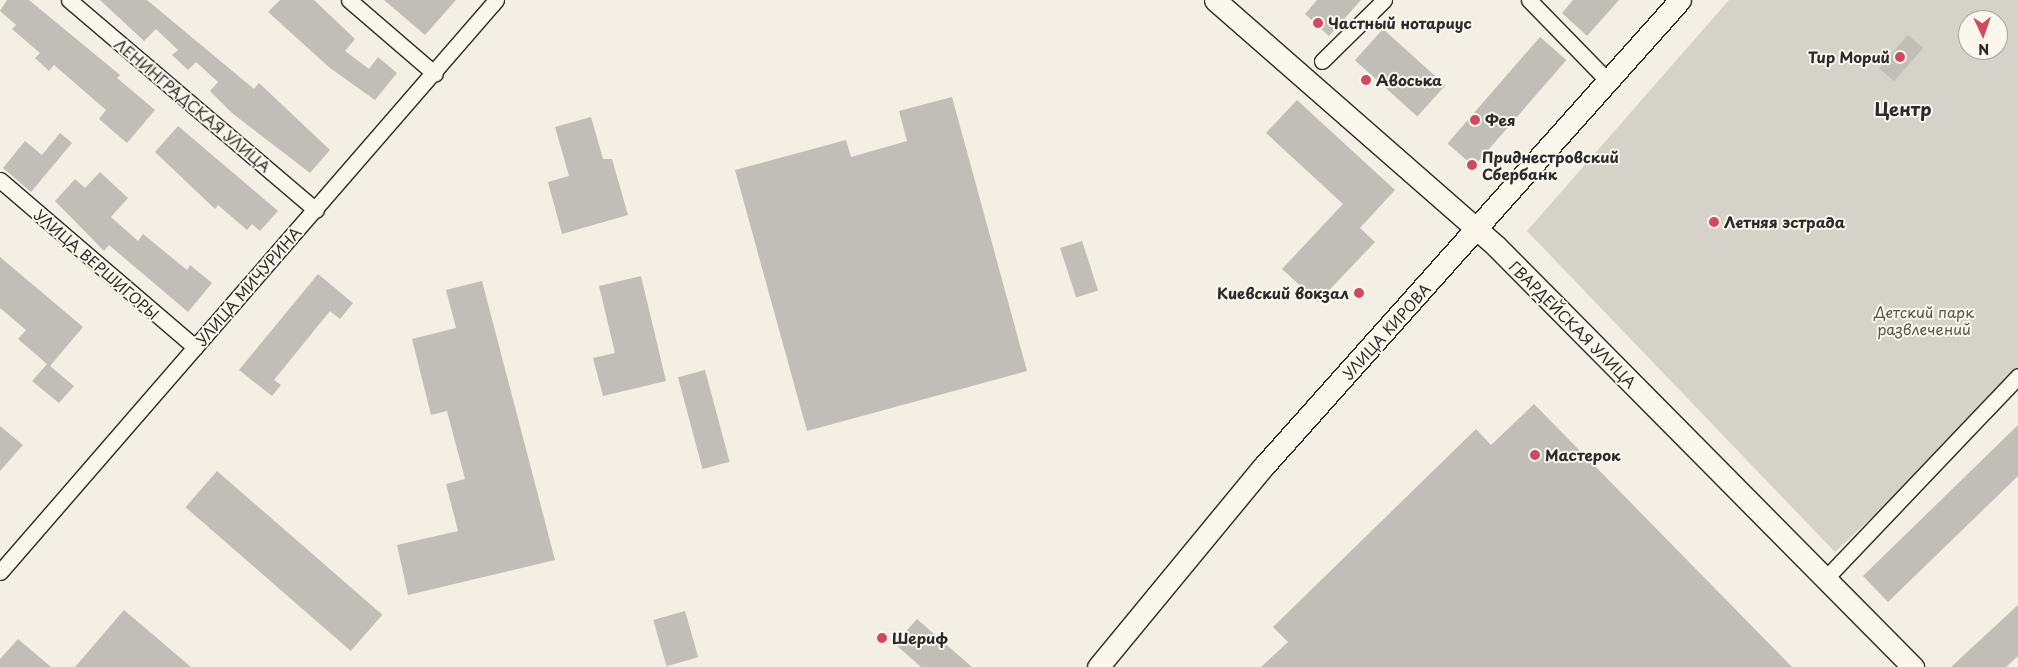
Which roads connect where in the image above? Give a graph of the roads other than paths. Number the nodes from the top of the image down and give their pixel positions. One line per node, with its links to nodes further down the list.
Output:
1 (69, 0): 13 (street, ЛЕНИНГРАДСКАЯ УЛИЦА)
2 (349, 0): 10 (street)
3 (496, 0): 10 (street, УЛИЦА МИЧУРИНА)
4 (1215, 0): 14 (street, ГВАРДЕЙСКАЯ УЛИЦА)
5 (1384, 0): 9 (street)
6 (1528, 0): 8 (street)
7 (1680, 0): 11 (street, УЛИЦА КИРОВА)
8 (1547, 6): 11 (street)
9 (1322, 61)
10 (435, 74): 13 (street, УЛИЦА МИЧУРИНА)
11 (1608, 81): 14 (street, УЛИЦА КИРОВА)
12 (0, 180): 15 (street, УЛИЦА ВЕРШИГОРЫ)
13 (316, 210): 15 (street, УЛИЦА МИЧУРИНА)
14 (1478, 231): 18 (street, ГВАРДЕЙСКАЯ УЛИЦА); 19 (street, УЛИЦА КИРОВА)
15 (195, 347): 17 (street, УЛИЦА МИЧУРИНА)
16 (2018, 376): 18 (street)
17 (0, 572)
18 (1826, 578): 20 (street, ГВАРДЕЙСКАЯ УЛИЦА)
19 (1098, 667)
20 (1913, 667)

